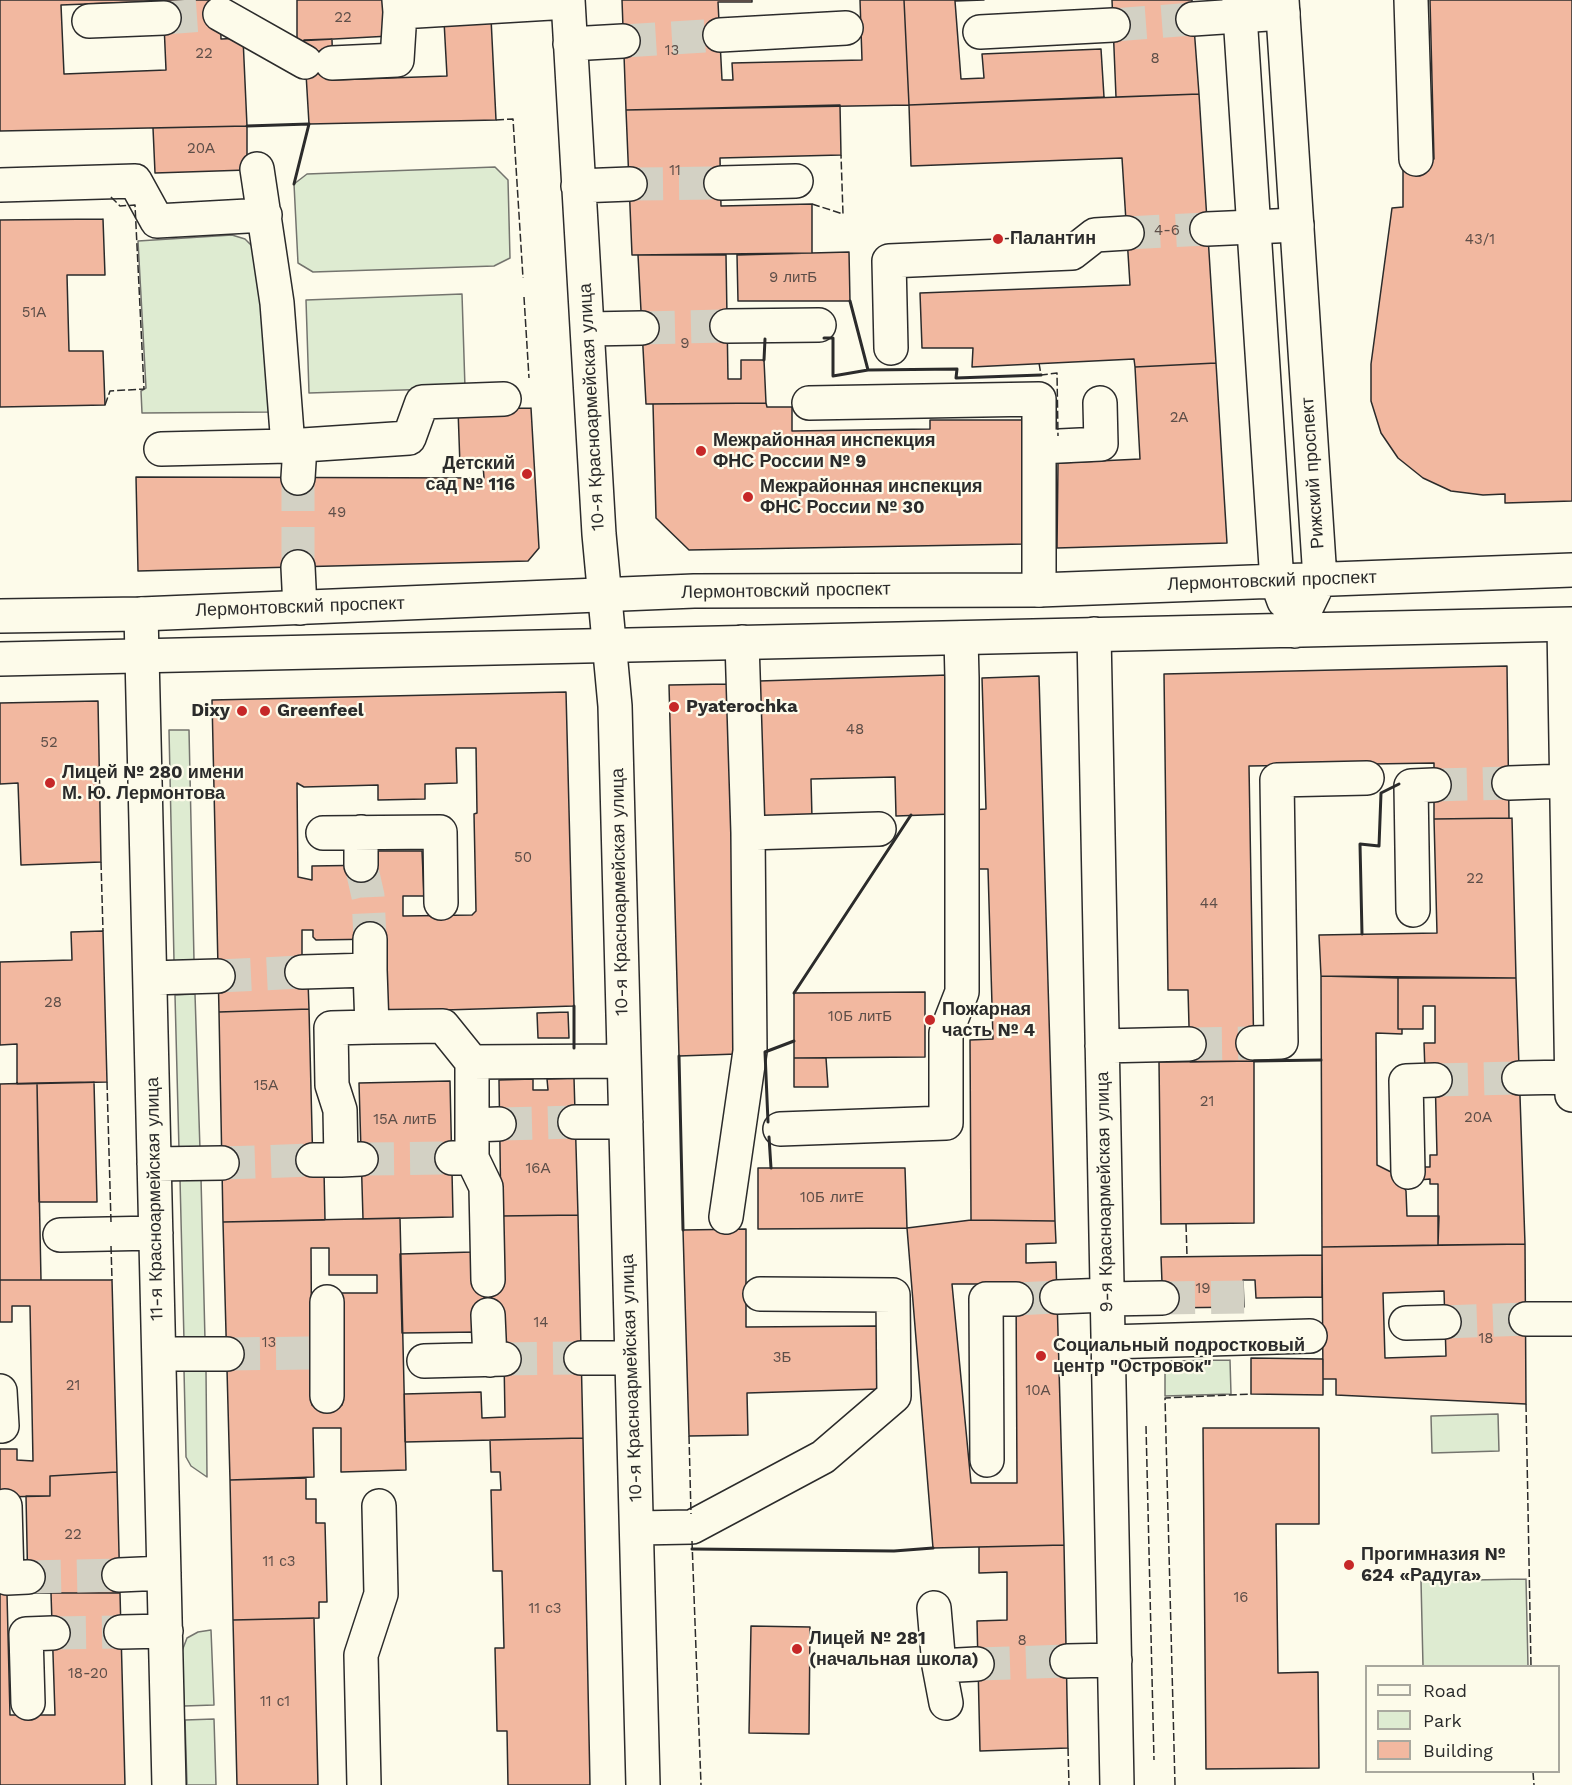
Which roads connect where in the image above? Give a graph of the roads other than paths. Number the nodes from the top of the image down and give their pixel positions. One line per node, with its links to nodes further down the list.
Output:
1 (1411, 0): 16 (street)
2 (568, 1): 3 (street); 15 (street, 10-я Красноармейская улица)
3 (399, 6): 6 (street)
4 (1283, 7): 5 (street); 24 (street, Рижский проспект)
5 (1240, 8): 8 (street); 25 (street)
6 (220, 14)
7 (164, 18): 9 (street)
8 (1193, 19)
9 (89, 21)
10 (1113, 25): 12 (street)
11 (846, 28): 13 (street)
12 (980, 32)
13 (720, 35)
14 (623, 41): 15 (street)
15 (570, 44): 22 (street, 10-я Красноармейская улица)
16 (1416, 159)
17 (257, 169): 23 (street)
18 (796, 181): 19 (street)
19 (721, 183)
20 (630, 184): 22 (street)
21 (0, 185): 23 (street)
22 (578, 186): 30 (street, 10-я Красноармейская улица)
23 (265, 215): 36 (street)
24 (1297, 225): 25 (street); 42 (street, Рижский проспект)
25 (1254, 227): 26 (street); 43 (street)
26 (1207, 229)
27 (1127, 233): 32 (street)
28 (819, 325): 29 (street)
29 (727, 326)
30 (588, 328): 31 (street); 45 (street, 10-я Красноармейская улица)
31 (642, 328)
32 (891, 348)
33 (504, 399): 36 (street)
34 (808, 403): 37 (street)
35 (1100, 403): 37 (street)
36 (294, 446): 38 (street); 39 (street)
37 (1040, 447): 44 (street)
38 (161, 449)
39 (298, 478)
40 (298, 567): 46 (street)
41 (1572, 570): 42 (street, Лермонтовский проспект)
42 (1320, 579): 43 (street, Лермонтовский проспект); 50 (street, Рижский проспект)
43 (1277, 582): 44 (street, Лермонтовский проспект); 50 (street)
44 (1039, 590): 45 (street, Лермонтовский проспект)
45 (604, 595): 46 (street, Лермонтовский проспект); 54 (street, 10-я Красноармейская улица)
46 (300, 608): 47 (street, Лермонтовский проспект)
47 (141, 614): 48 (street, Лермонтовский проспект); 55 (street, 11-я Красноармейская улица)
48 (0, 616)
49 (1568, 624): 50 (street); 59 (street)
50 (1296, 631): 51 (street)
51 (1094, 634): 52 (street); 74 (street, 9-я Красноармейская улица)
52 (961, 638): 53 (street); 83 (street)
53 (742, 642): 54 (street); 64 (street)
54 (611, 646): 55 (street); 75 (street, 10-я Красноармейская улица)
55 (142, 657): 56 (street); 70 (street, 11-я Красноармейская улица)
56 (0, 659)
57 (1367, 778): 72 (street)
58 (1509, 783): 59 (street)
59 (1568, 784): 77 (street)
60 (1434, 785): 67 (street)
61 (879, 829): 64 (street)
62 (361, 832): 63 (street); 65 (street); 66 (street)
63 (323, 833)
64 (748, 833): 88 (street)
65 (361, 865)
66 (441, 903)
67 (1413, 910)
68 (302, 972): 71 (street)
69 (218, 976): 70 (street)
70 (150, 978): 86 (street, 11-я Красноармейская улица)
71 (372, 1027): 76 (street); 84 (street)
72 (1253, 1042)
73 (1189, 1044): 74 (street)
74 (1102, 1046): 94 (street, 9-я Красноармейская улица)
75 (624, 1060): 76 (street); 82 (street, 10-я Красноармейская улица)
76 (472, 1062): 91 (street)
77 (1571, 1077): 78 (street); 80 (street)
78 (1519, 1078)
79 (1435, 1080): 87 (street)
80 (1572, 1095)
81 (575, 1122): 82 (street)
82 (626, 1122): 108 (street, 10-я Красноармейская улица)
83 (780, 1129)
84 (338, 1160)
85 (222, 1163): 86 (street)
86 (154, 1164): 89 (street, 11-я Красноармейская улица)
87 (1408, 1172)
88 (726, 1217)
89 (156, 1233): 90 (street); 105 (street, 11-я Красноармейская улица)
90 (60, 1235)
91 (488, 1280)
92 (760, 1294): 116 (street)
93 (1057, 1297): 94 (street)
94 (1107, 1297): 95 (street); 104 (street, 9-я Красноармейская улица)
95 (1162, 1298)
96 (1016, 1299): 113 (street)
97 (327, 1302): 111 (street)
98 (488, 1315): 109 (street)
99 (1526, 1319): 100 (street)
100 (1572, 1319)
101 (1407, 1323): 102 (street)
102 (1444, 1323)
103 (1310, 1336): 104 (street)
104 (1108, 1341): 124 (street, 9-я Красноармейская улица)
105 (159, 1354): 106 (street); 117 (street, 11-я Красноармейская улица)
106 (227, 1354)
107 (581, 1358): 108 (street)
108 (632, 1358): 116 (street, 10-я Красноармейская улица)
109 (424, 1361)
110 (0, 1391): 112 (street)
111 (327, 1396)
112 (2, 1426)
113 (987, 1460)
114 (5, 1506): 119 (street)
115 (379, 1506): 131 (street)
116 (637, 1528): 132 (street, 10-я Красноармейская улица)
117 (164, 1574): 118 (street); 121 (street, 11-я Красноармейская улица)
118 (119, 1575)
119 (28, 1577)
120 (934, 1608): 127 (street)
121 (166, 1630): 122 (street); 130 (street, 11-я Красноармейская улица)
122 (121, 1632)
123 (53, 1633): 128 (street)
124 (1114, 1660): 125 (street); 133 (street, 9-я Красноармейская улица)
125 (1067, 1661)
126 (977, 1664): 127 (street)
127 (939, 1666): 129 (street)
128 (28, 1703)
129 (946, 1703)
130 (169, 1785)
131 (364, 1785)
132 (643, 1785)
133 (1117, 1785)

